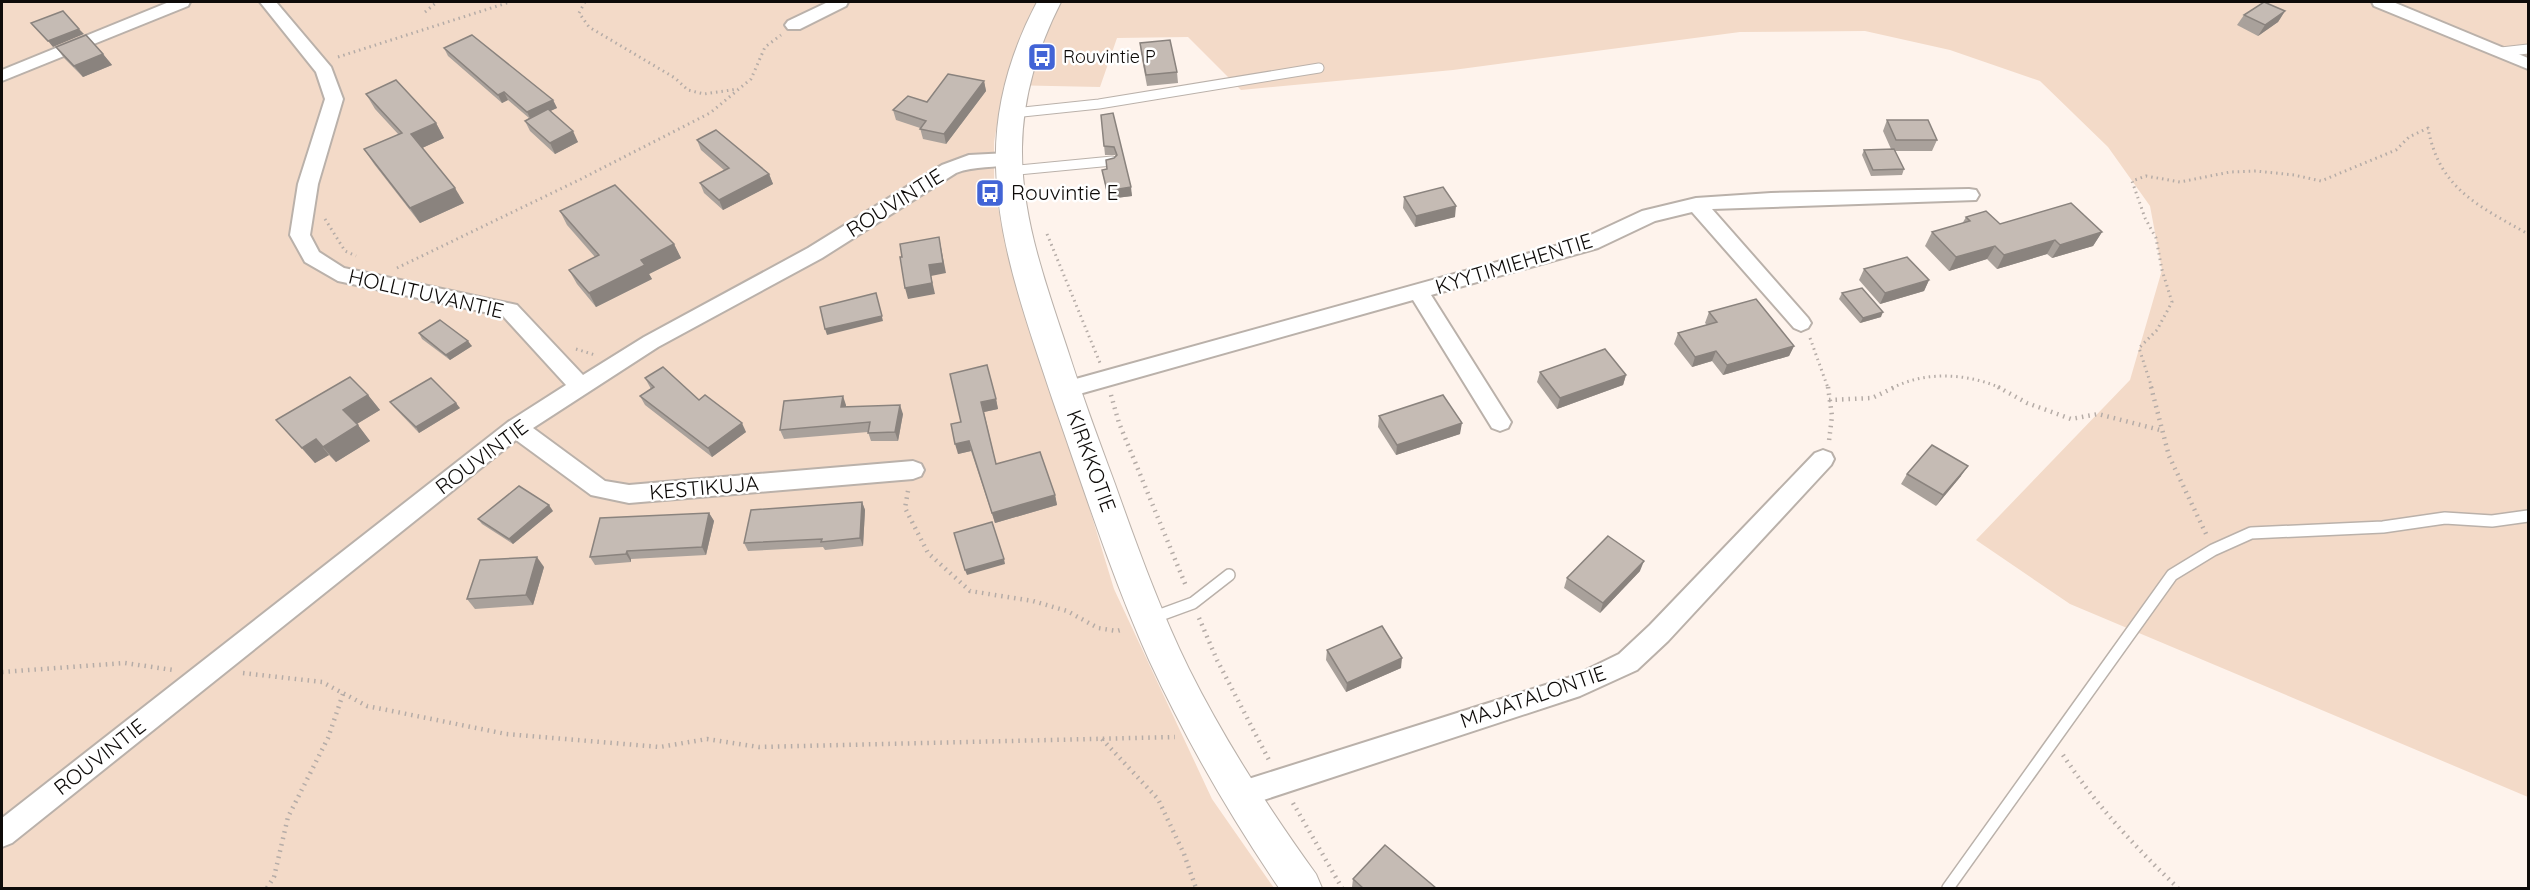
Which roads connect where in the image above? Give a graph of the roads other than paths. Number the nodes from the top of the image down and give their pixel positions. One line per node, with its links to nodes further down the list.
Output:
1 (182, 2): 11 (street)
2 (268, 2): 19 (street, HOLLITUVANTIE)
3 (840, 2): 6 (street)
4 (1049, 2): 12 (street, KIRKKOTIE)
5 (2380, 2): 8 (street)
6 (794, 26)
7 (2529, 49): 8 (lane)
8 (2501, 52): 9 (street)
9 (2529, 64)
10 (1318, 68): 12 (lane)
11 (2, 76)
12 (1012, 113): 14 (street, KIRKKOTIE)
13 (1112, 161): 14 (lane)
14 (1009, 165): 19 (street, ROUVINTIE); 20 (street, KIRKKOTIE)
15 (1969, 195): 16 (street, KYYTIMIEHENTIE)
16 (1696, 204): 17 (street, KYYTIMIEHENTIE); 18 (street)
17 (1418, 292): 20 (street, KYYTIMIEHENTIE); 21 (street)
18 (1801, 322)
19 (581, 387): 22 (street, ROUVINTIE)
20 (1065, 390): 27 (street, KIRKKOTIE)
21 (1500, 422)
22 (516, 428): 24 (street, KESTIKUJA); 29 (street, ROUVINTIE)
23 (1823, 459): 28 (street, MAJATALONTIE)
24 (913, 470)
25 (2529, 516): 31 (lane)
26 (1229, 575): 27 (lane)
27 (1149, 620): 28 (street, KIRKKOTIE)
28 (1239, 795): 30 (street, KIRKKOTIE)
29 (2, 834)
30 (1302, 888)
31 (1948, 888)

